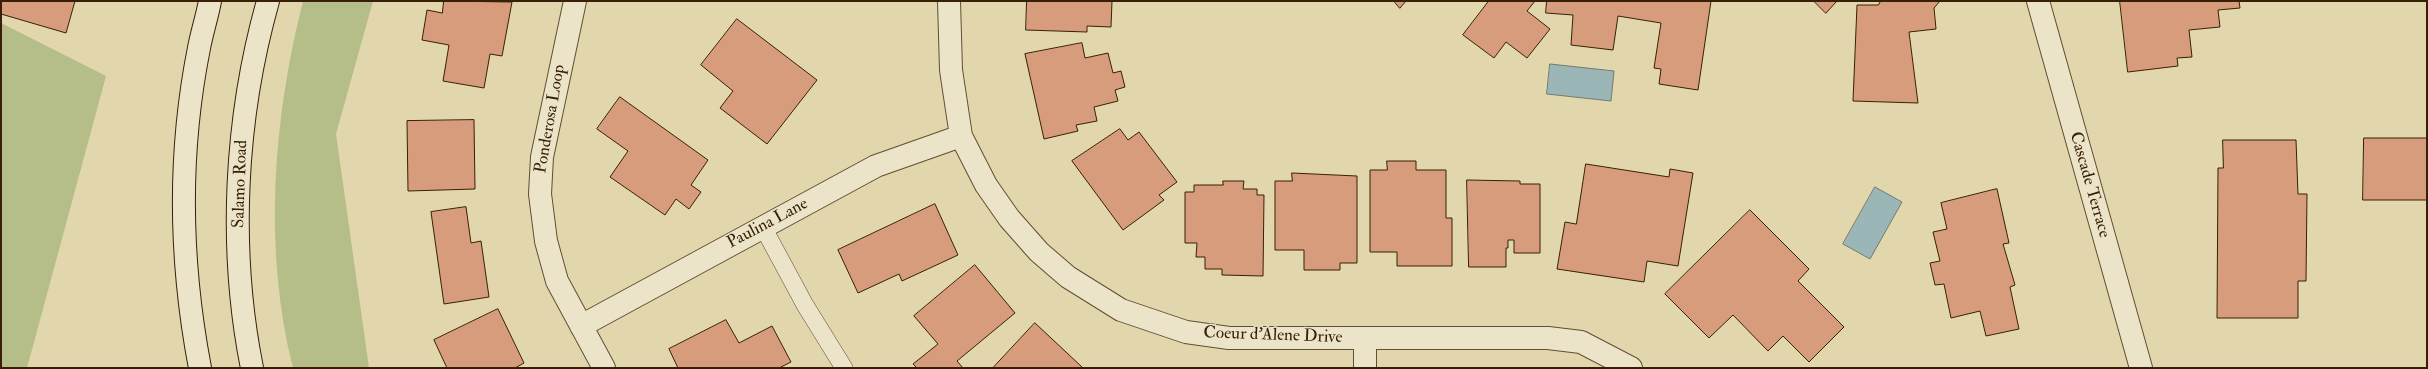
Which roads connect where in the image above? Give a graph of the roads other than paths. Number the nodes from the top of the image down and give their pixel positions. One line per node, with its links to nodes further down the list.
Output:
1 (210, 1): 10 (street)
2 (268, 1): 11 (street, Salamo Road)
3 (575, 1): 8 (street, Ponderosa Loop)
4 (950, 1): 6 (street, Coeur d'Alene Drive)
5 (2038, 1): 16 (street, Cascade Terrace)
6 (961, 136): 7 (street, Paulina Lane); 9 (street, Coeur d'Alene Drive)
7 (763, 227): 8 (street, Paulina Lane); 13 (lane)
8 (582, 326): 12 (street, Ponderosa Loop)
9 (1365, 340): 14 (street); 15 (street, Coeur d'Alene Drive)
10 (200, 368)
11 (252, 368)
12 (604, 368)
13 (844, 368)
14 (1365, 368)
15 (1631, 368)
16 (2141, 368)

